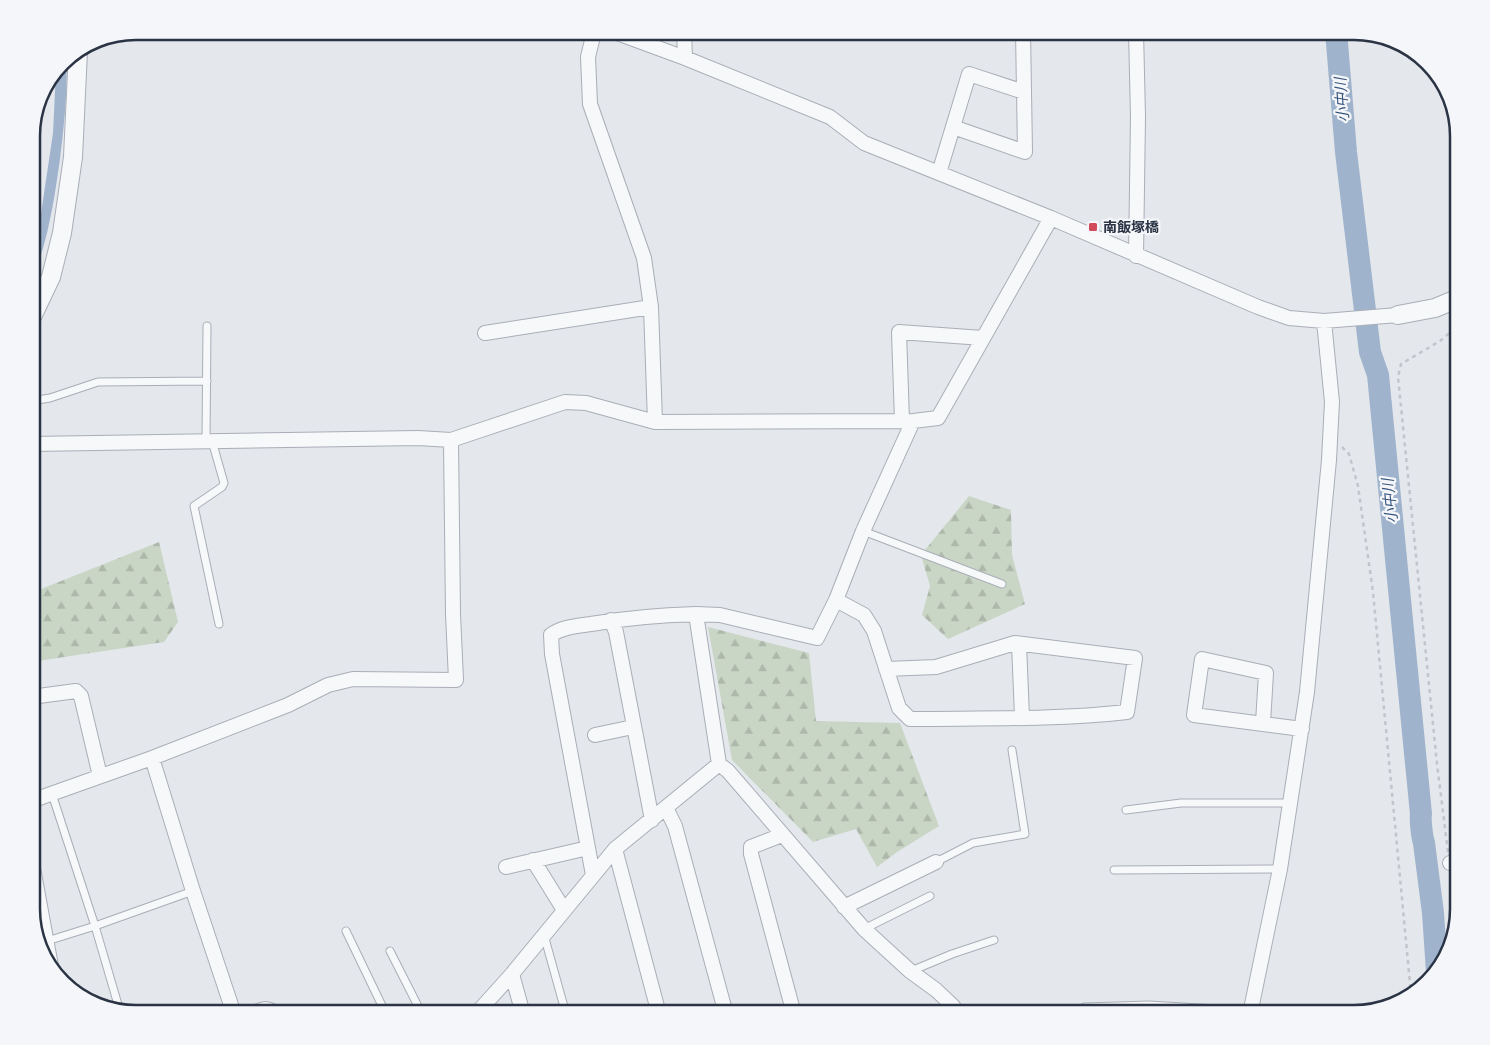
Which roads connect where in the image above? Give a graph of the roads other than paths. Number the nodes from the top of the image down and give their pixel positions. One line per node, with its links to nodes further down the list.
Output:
1 (592, 40): 15 (street)
2 (636, 40): 6 (street)
3 (684, 40): 6 (street)
4 (1023, 40): 8 (street)
5 (1136, 40): 12 (street)
6 (685, 58): 10 (street)
7 (78, 60): 13 (street)
8 (1024, 92): 9 (street); 9 (street)
9 (953, 127): 10 (street)
10 (939, 174): 11 (street)
11 (1051, 218): 12 (street); 20 (street)
12 (1136, 256): 17 (street)
13 (40, 301)
14 (1450, 302): 16 (street)
15 (651, 307): 19 (street); 24 (street)
16 (1398, 315): 17 (street)
17 (1324, 321): 40 (street)
18 (207, 326): 21 (lane)
19 (485, 333)
20 (983, 338): 23 (street); 23 (street)
21 (207, 381): 22 (lane); 26 (lane)
22 (40, 400)
23 (908, 421): 24 (street); 28 (street)
24 (656, 422): 25 (street)
25 (450, 440): 26 (street); 43 (street)
26 (209, 441): 27 (street); 33 (lane)
27 (40, 444)
28 (863, 531): 29 (lane); 30 (street)
29 (1002, 584)
30 (836, 600): 31 (street); 35 (street)
31 (696, 614): 32 (street); 44 (street)
32 (611, 620): 39 (street); 53 (street)
33 (218, 624)
34 (1019, 644): 35 (street); 37 (street); 37 (street)
35 (886, 669): 37 (street)
36 (40, 696): 45 (street)
37 (1022, 717)
38 (1263, 723): 38 (street); 40 (street)
39 (633, 727): 41 (street); 51 (street)
40 (1302, 729): 48 (street)
41 (595, 735)
42 (1012, 750): 56 (lane)
43 (152, 758): 45 (street); 61 (street)
44 (719, 764): 49 (street); 52 (street)
45 (100, 776): 46 (street)
46 (52, 794): 47 (street); 66 (lane)
47 (40, 798)
48 (1291, 803): 50 (lane); 58 (street)
49 (666, 808): 51 (street); 83 (street)
50 (1126, 810)
51 (652, 820): 54 (street)
52 (782, 835): 63 (street); 84 (street)
53 (588, 848): 55 (street); 60 (street)
54 (615, 849): 60 (street); 82 (street)
55 (533, 860): 57 (street); 64 (street)
56 (936, 862): 63 (street)
57 (506, 866)
58 (1280, 869): 59 (lane); 86 (street)
59 (1114, 870)
60 (593, 876): 64 (street)
61 (193, 891): 66 (lane); 76 (street)
62 (930, 896): 67 (lane)
63 (844, 908): 67 (street)
64 (564, 910): 70 (street)
65 (40, 912): 69 (street)
66 (95, 926): 69 (lane); 75 (lane)
67 (864, 929): 73 (street)
68 (346, 931): 77 (lane)
69 (43, 933)
70 (544, 934): 74 (street); 81 (lane)
71 (994, 940): 73 (lane)
72 (390, 951): 78 (lane)
73 (910, 971): 85 (street)
74 (512, 974): 79 (street); 80 (street)
75 (118, 1003)
76 (231, 1005)
77 (382, 1005)
78 (417, 1005)
79 (484, 1005)
80 (521, 1005)
81 (564, 1005)
82 (657, 1005)
83 (724, 1005)
84 (792, 1005)
85 (952, 1005)
86 (1251, 1005)

